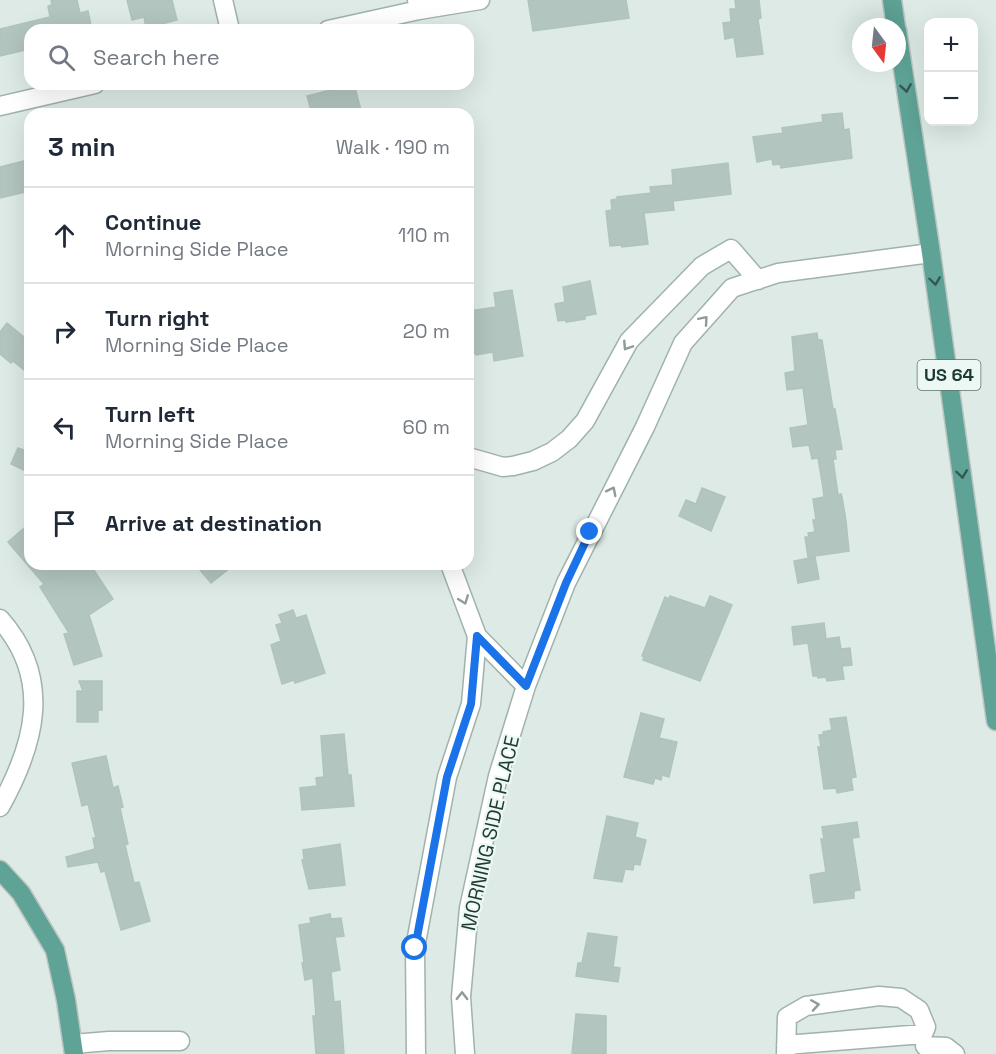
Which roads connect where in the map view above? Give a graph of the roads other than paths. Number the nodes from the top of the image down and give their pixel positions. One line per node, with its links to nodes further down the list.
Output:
1 (223, 0): 6 (street)
2 (893, 0): 5 (main road, US 64)
3 (468, 1): 4 (street)
4 (418, 5): 7 (street)
5 (895, 18)
6 (229, 24)
7 (355, 24)
8 (904, 72): 11 (main road, US 64, one-way to 11)
9 (69, 90): 10 (street)
10 (0, 106)
11 (931, 253): 12 (street, MORNING SIDE PLACE); 18 (main road, US 64, one-way to 18)
12 (758, 280): 13 (street, one-way to 13); 17 (street, MORNING SIDE PLACE, one-way to 12)
13 (474, 459)
14 (452, 570): 16 (street, one-way to 16)
15 (0, 619): 20 (street)
16 (477, 636): 17 (street); 27 (street)
17 (526, 686): 28 (street, MORNING SIDE PLACE, one-way to 17)
18 (994, 692): 19 (main road, US 64)
19 (996, 721)
20 (0, 807)
21 (0, 870): 25 (main road)
22 (180, 1041): 24 (street)
23 (925, 1045): 26 (street); 26 (street, one-way to 23); 29 (street)
24 (124, 1047): 25 (street)
25 (74, 1049)
26 (786, 1049)
27 (416, 1054)
28 (465, 1054)
29 (955, 1054)

